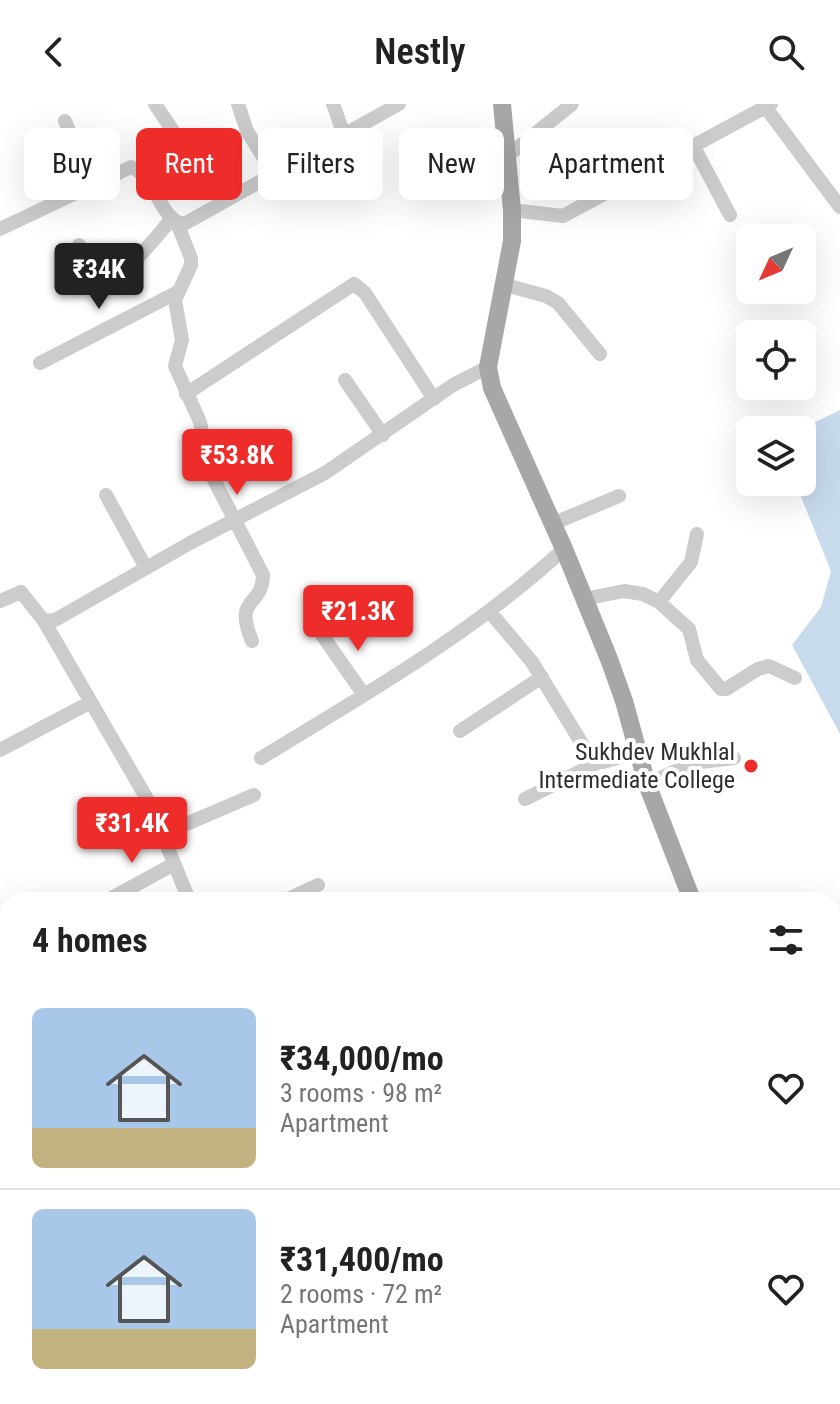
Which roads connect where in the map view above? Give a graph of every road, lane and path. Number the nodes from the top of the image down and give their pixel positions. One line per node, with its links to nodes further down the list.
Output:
1 (155, 104): 10 (street)
2 (238, 104): 14 (street)
3 (333, 104): 11 (street)
4 (399, 104): 12 (street)
5 (502, 104): 15 (main road)
6 (572, 104): 15 (street)
7 (769, 106): 13 (street); 18 (street)
8 (65, 121): 9 (street)
9 (68, 128)
10 (171, 128)
11 (342, 128)
12 (356, 128)
13 (694, 147): 22 (street); 23 (street)
14 (258, 149)
15 (506, 157): 22 (main road)
16 (840, 177): 18 (street)
17 (258, 183): 24 (street)
18 (827, 188): 21 (street)
19 (61, 200): 25 (street)
20 (161, 200): 24 (street)
21 (840, 207)
22 (512, 210): 27 (main road)
23 (730, 215)
24 (174, 220): 26 (street); 28 (street)
25 (0, 229)
26 (79, 245)
27 (505, 285): 29 (street); 31 (main road)
28 (176, 293): 30 (street); 33 (street)
29 (600, 354)
30 (40, 363)
31 (488, 367): 34 (street); 39 (main road)
32 (345, 380): 35 (street)
33 (186, 394): 34 (street); 38 (street)
34 (434, 399): 35 (street)
35 (383, 435): 38 (street)
36 (106, 495): 42 (street)
37 (619, 496): 39 (street)
38 (234, 520): 42 (street); 49 (street)
39 (552, 524): 41 (main road)
40 (697, 534): 45 (street)
41 (564, 549): 43 (main road); 46 (street)
42 (146, 568): 47 (street)
43 (584, 599): 45 (street); 56 (main road)
44 (0, 601): 47 (street)
45 (659, 602): 51 (street)
46 (490, 612): 50 (street); 52 (street)
47 (44, 621): 53 (street)
48 (320, 632): 52 (street)
49 (252, 641)
50 (542, 677): 54 (street); 59 (street)
51 (795, 678)
52 (364, 695): 57 (street)
53 (91, 702): 55 (street); 63 (street)
54 (460, 731)
55 (0, 750)
56 (638, 752): 59 (street); 60 (main road)
57 (261, 758)
58 (734, 758): 60 (street)
59 (597, 763): 62 (street)
60 (647, 784): 69 (main road)
61 (254, 795): 63 (street)
62 (525, 799)
63 (163, 834): 64 (street)
64 (174, 864): 66 (street); 67 (street)
65 (318, 885): 68 (street)
66 (123, 892)
67 (186, 892)
68 (303, 892)
69 (689, 892)

